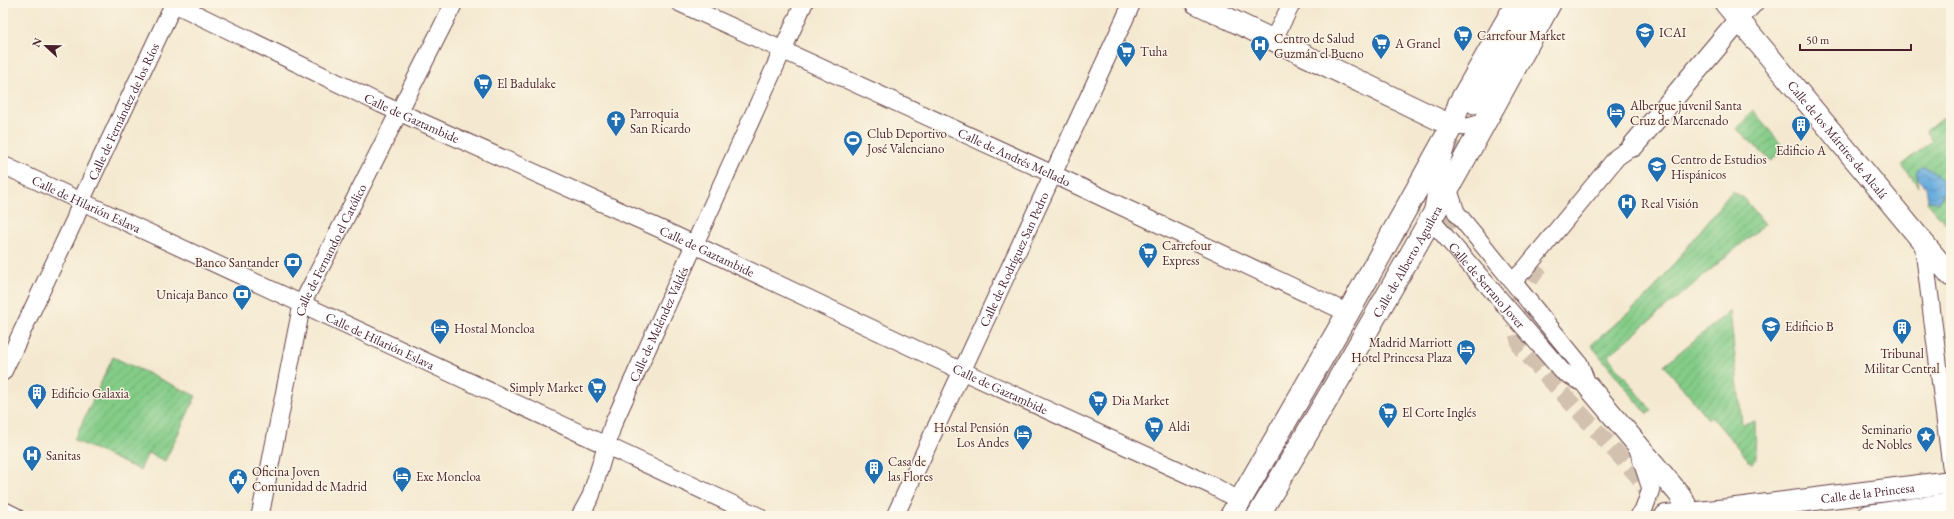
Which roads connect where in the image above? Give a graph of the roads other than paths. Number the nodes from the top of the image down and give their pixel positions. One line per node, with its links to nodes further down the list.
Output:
1 (173, 3): 16 (street, Calle de Gaztambide); 24 (street, Calle de Fernández de los Ríos)
2 (454, 3): 16 (street, Calle de Fernando el Católico)
3 (680, 3): 15 (street, Calle de Andrés Mellado)
4 (804, 3): 15 (street, Calle de Meléndez Valdés)
5 (1132, 3): 22 (street, Calle de Rodríguez San Pedro)
6 (1196, 3): 14 (street)
7 (1292, 3): 14 (street)
8 (1516, 3): 18 (main road, Calle de Alberto Aguilera)
9 (1532, 3): 17 (street, Calle de Alberto Aguilera)
10 (1550, 3): 17 (main road, Calle de Alberto Aguilera)
11 (1725, 3): 13 (street, Calle de los Mártires de Alcalá)
12 (1755, 3): 13 (street)
13 (1739, 20): 19 (street); 27 (street, Calle de los Mártires de Alcalá)
14 (1273, 40): 18 (street)
15 (782, 50): 22 (street, Calle de Andrés Mellado); 28 (street, Calle de Meléndez Valdés)
16 (400, 111): 28 (street, Calle de Gaztambide); 32 (street, Calle de Fernando el Católico)
17 (1480, 113): 18 (street); 23 (main road, Calle de Alberto Aguilera)
18 (1452, 126): 20 (street); 33 (main road, Calle de Alberto Aguilera)
19 (1633, 146): 29 (street); 31 (street)
20 (1441, 163): 23 (street, Calle de Serrano Jover); 25 (street)
21 (3, 165): 24 (street, Calle de Hilarión Eslava)
22 (1053, 175): 33 (street, Calle de Andrés Mellado); 34 (street, Calle de Rodríguez San Pedro)
23 (1448, 190): 25 (main road, Calle de Alberto Aguilera); 31 (street, Calle de Serrano Jover)
24 (81, 201): 32 (street, Calle de Hilarión Eslava); 35 (street, Calle de Fernández de los Ríos)
25 (1431, 220): 36 (street, Calle de Serrano Jover); 50 (main road, Calle de Alberto Aguilera)
26 (1453, 229): 36 (street, Calle de Serrano Jover)
27 (1923, 242): 30 (street, Calle de los Mártires de Alcalá); 39 (street)
28 (695, 245): 34 (street, Calle de Gaztambide); 37 (street, Calle de Meléndez Valdés)
29 (1540, 266)
30 (1951, 276)
31 (1513, 281): 36 (street, Calle de Serrano Jover)
32 (302, 304): 37 (street, Calle de Hilarión Eslava); 46 (street, Calle de Fernando el Católico)
33 (1348, 313): 42 (main road, Calle de Alberto Aguilera)
34 (962, 371): 42 (street, Calle de Gaztambide); 49 (street, Calle de Rodríguez San Pedro)
35 (3, 372)
36 (1588, 386): 38 (street, Calle de Serrano Jover)
37 (606, 445): 47 (street, Calle de Meléndez Valdés); 48 (street, Calle de Hilarión Eslava)
38 (1637, 445): 44 (street, Calle de Serrano Jover); 51 (street, Calle de Serrano Jover)
39 (1951, 466)
40 (1951, 482): 44 (main road, Calle de la Princesa)
41 (1951, 504): 53 (main road, Calle de la Princesa)
42 (1235, 508)
43 (3, 510): 45 (street)
44 (1691, 515): 52 (main road, Calle de la Princesa)
45 (15, 516)
46 (260, 516)
47 (580, 516)
48 (758, 516)
49 (895, 516)
50 (1258, 516)
51 (1639, 516)
52 (1666, 516)
53 (1869, 516)

